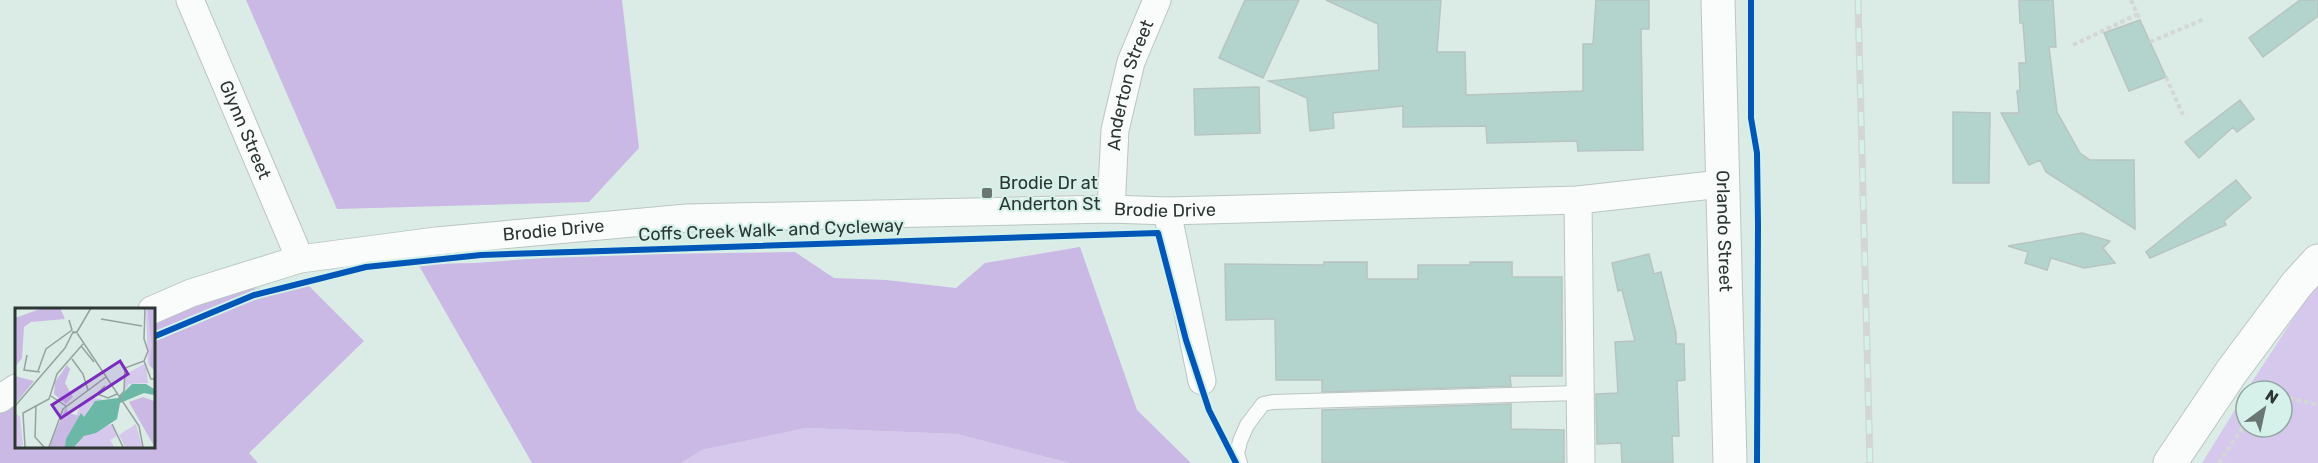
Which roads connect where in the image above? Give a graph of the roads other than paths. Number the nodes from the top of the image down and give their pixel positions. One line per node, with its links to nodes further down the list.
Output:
1 (190, 0): 8 (street, Glynn Street)
2 (1157, 0): 6 (street, Anderton Street)
3 (1718, 0): 4 (street, Orlando Street)
4 (1721, 184): 5 (street, Brodie Drive); 17 (street, Orlando Street)
5 (1578, 200): 7 (street, Brodie Drive); 13 (street)
6 (1111, 209): 7 (street, Brodie Drive); 8 (street, Brodie Drive)
7 (1167, 211): 11 (street)
8 (300, 259): 10 (street, Brodie Drive)
9 (2318, 261): 18 (street)
10 (154, 309)
11 (1202, 381)
12 (15, 389): 14 (street)
13 (1579, 393): 15 (lane); 16 (street)
14 (0, 399)
15 (1240, 463)
16 (1581, 463)
17 (1730, 463)
18 (2170, 463)

